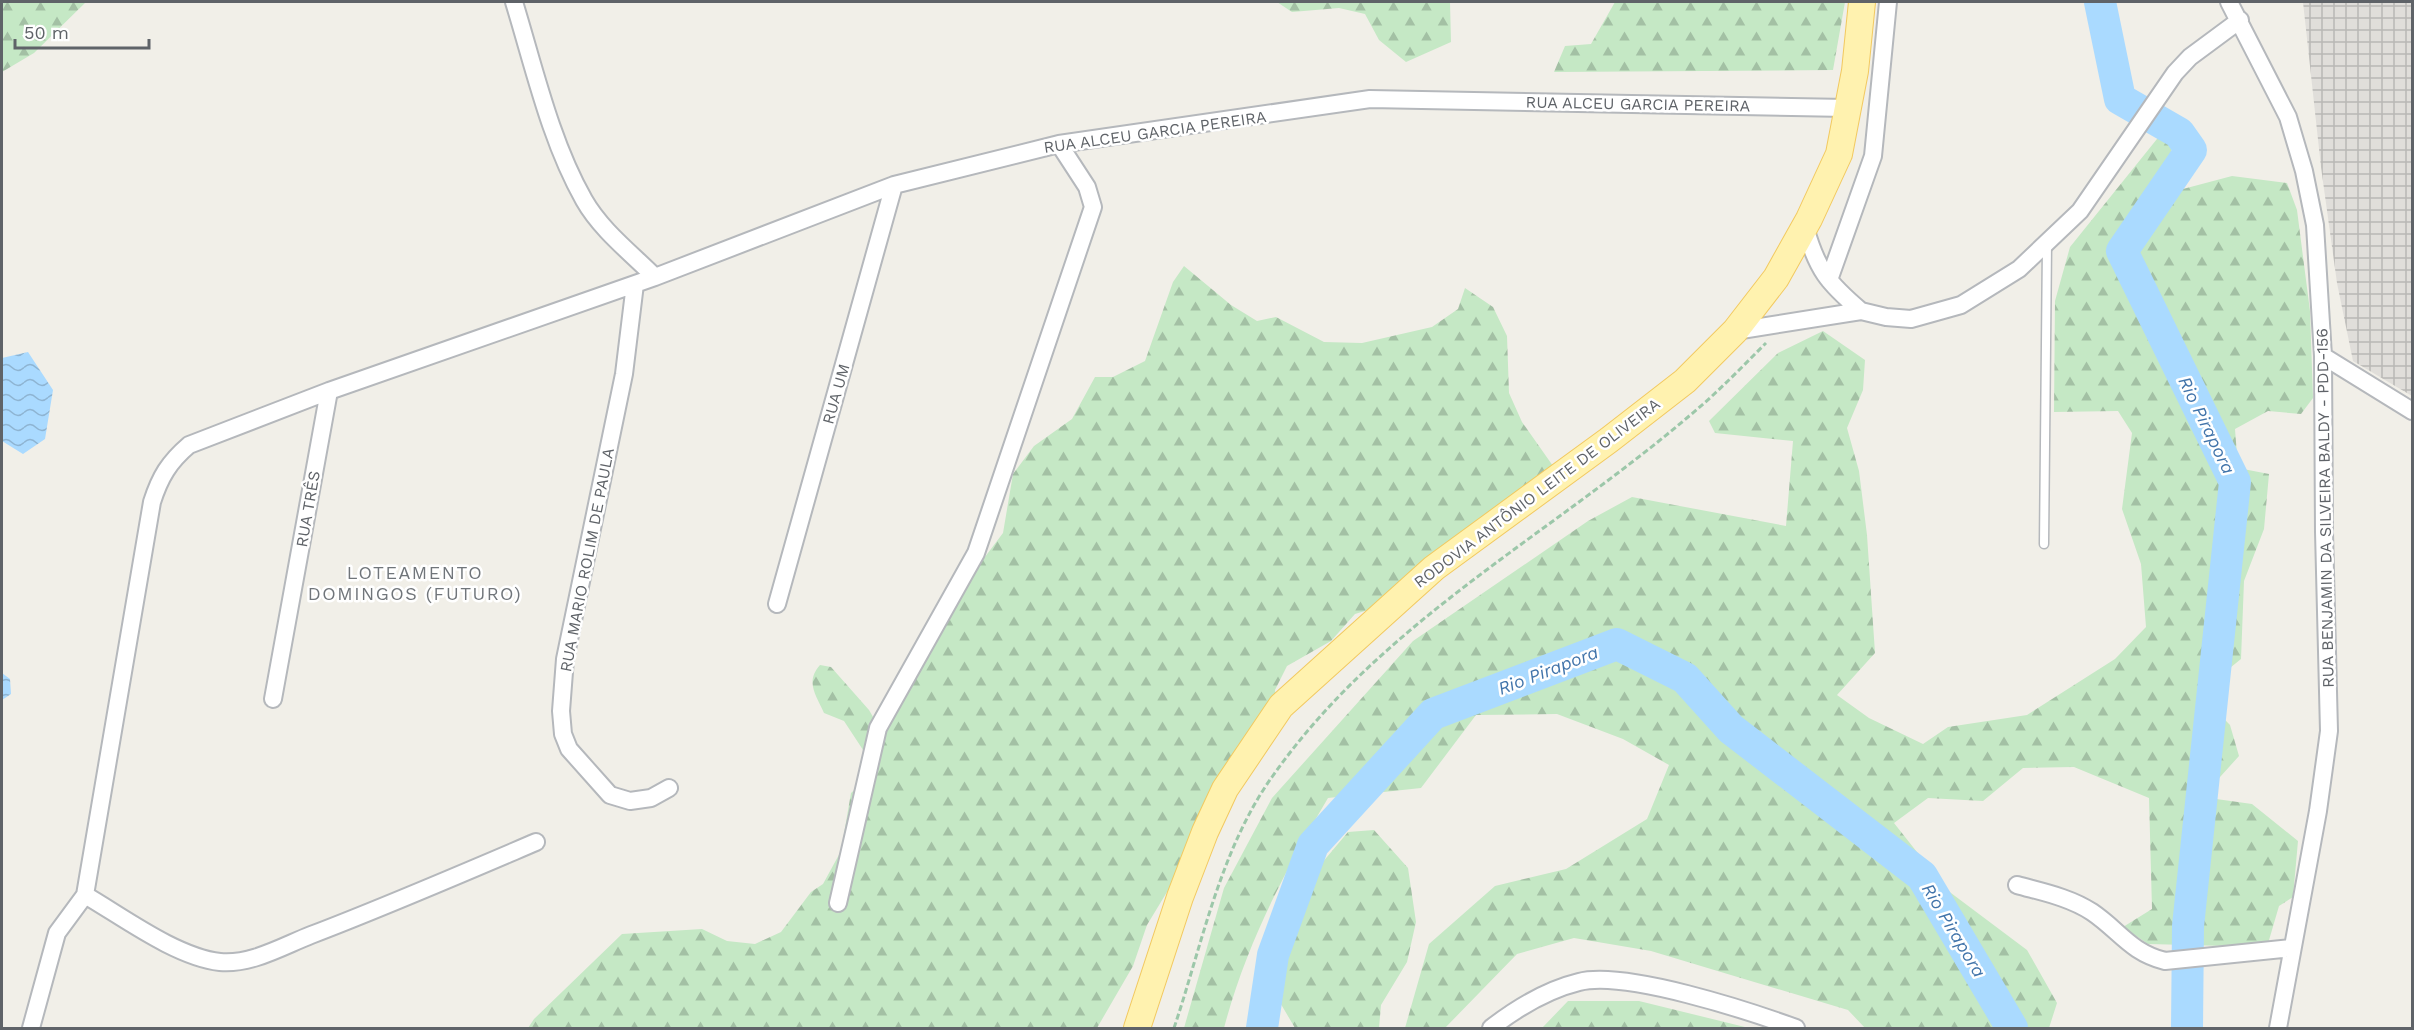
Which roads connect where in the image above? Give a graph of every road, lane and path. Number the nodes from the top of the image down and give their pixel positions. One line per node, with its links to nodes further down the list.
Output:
1 (514, 2): 11 (street)
2 (1862, 2): 6 (main road, RODOVIA ANTÔNIO LEITE DE OLIVEIRA)
3 (1888, 2): 12 (street)
4 (2229, 2): 5 (street, RUA BENJAMIN DA SILVEIRA BALDY - PDD-156)
5 (2241, 20): 10 (street); 17 (street, RUA BENJAMIN DA SILVEIRA BALDY - PDD-156)
6 (1847, 108): 7 (street, RUA ALCEU GARCIA PEREIRA); 9 (main road, RODOVIA ANTÔNIO LEITE DE OLIVEIRA)
7 (1059, 144): 8 (street, RUA ALCEU GARCIA PEREIRA); 27 (street)
8 (894, 184): 11 (street, RUA ALCEU GARCIA PEREIRA); 21 (street, RUA UM)
9 (1805, 228): 12 (street); 15 (main road, RODOVIA ANTÔNIO LEITE DE OLIVEIRA)
10 (2047, 242): 14 (street); 20 (lane)
11 (655, 277): 13 (street, RUA ALCEU GARCIA PEREIRA)
12 (1828, 280): 14 (street)
13 (635, 284): 18 (street, RUA ALCEU GARCIA PEREIRA); 23 (street, RUA MARIO ROLIM DE PAULA)
14 (1861, 311): 15 (street)
15 (1735, 331): 30 (main road, RODOVIA ANTÔNIO LEITE DE OLIVEIRA)
16 (1770, 339): 31 (path)
17 (2323, 356): 19 (street); 28 (street, RUA BENJAMIN DA SILVEIRA BALDY - PDD-156)
18 (329, 391): 22 (street, RUA TRÊS); 26 (street, RUA ALCEU GARCIA PEREIRA)
19 (2412, 411)
20 (2044, 544)
21 (777, 604)
22 (273, 699)
23 (669, 788)
24 (536, 842): 26 (street)
25 (2016, 885): 28 (street)
26 (85, 895): 29 (street)
27 (838, 903)
28 (2292, 948): 34 (street, RUA BENJAMIN DA SILVEIRA BALDY - PDD-156)
29 (31, 1029)
30 (1137, 1029)
31 (1174, 1029)
32 (1491, 1029): 33 (street)
33 (1796, 1029)
34 (2278, 1029)

